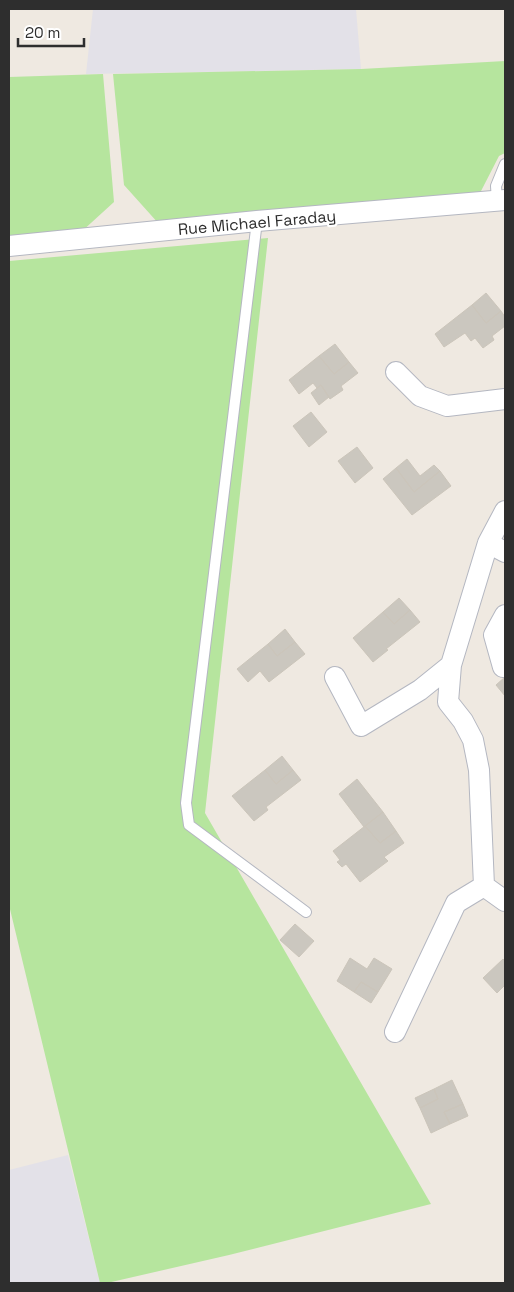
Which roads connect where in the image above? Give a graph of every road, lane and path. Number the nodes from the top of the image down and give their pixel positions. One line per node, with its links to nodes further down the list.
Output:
1 (505, 164): 2 (lane)
2 (501, 200): 3 (street, Rue Michael Faraday)
3 (257, 221): 4 (street, Rue Michael Faraday); 15 (lane)
4 (9, 246)
5 (396, 372): 6 (street)
6 (505, 399)
7 (505, 511): 8 (street)
8 (497, 548): 10 (street)
9 (505, 615): 11 (street)
10 (451, 665): 12 (street); 13 (street)
11 (502, 667)
12 (335, 677)
13 (484, 886): 14 (street); 16 (street)
14 (505, 901)
15 (306, 912)
16 (395, 1032)

